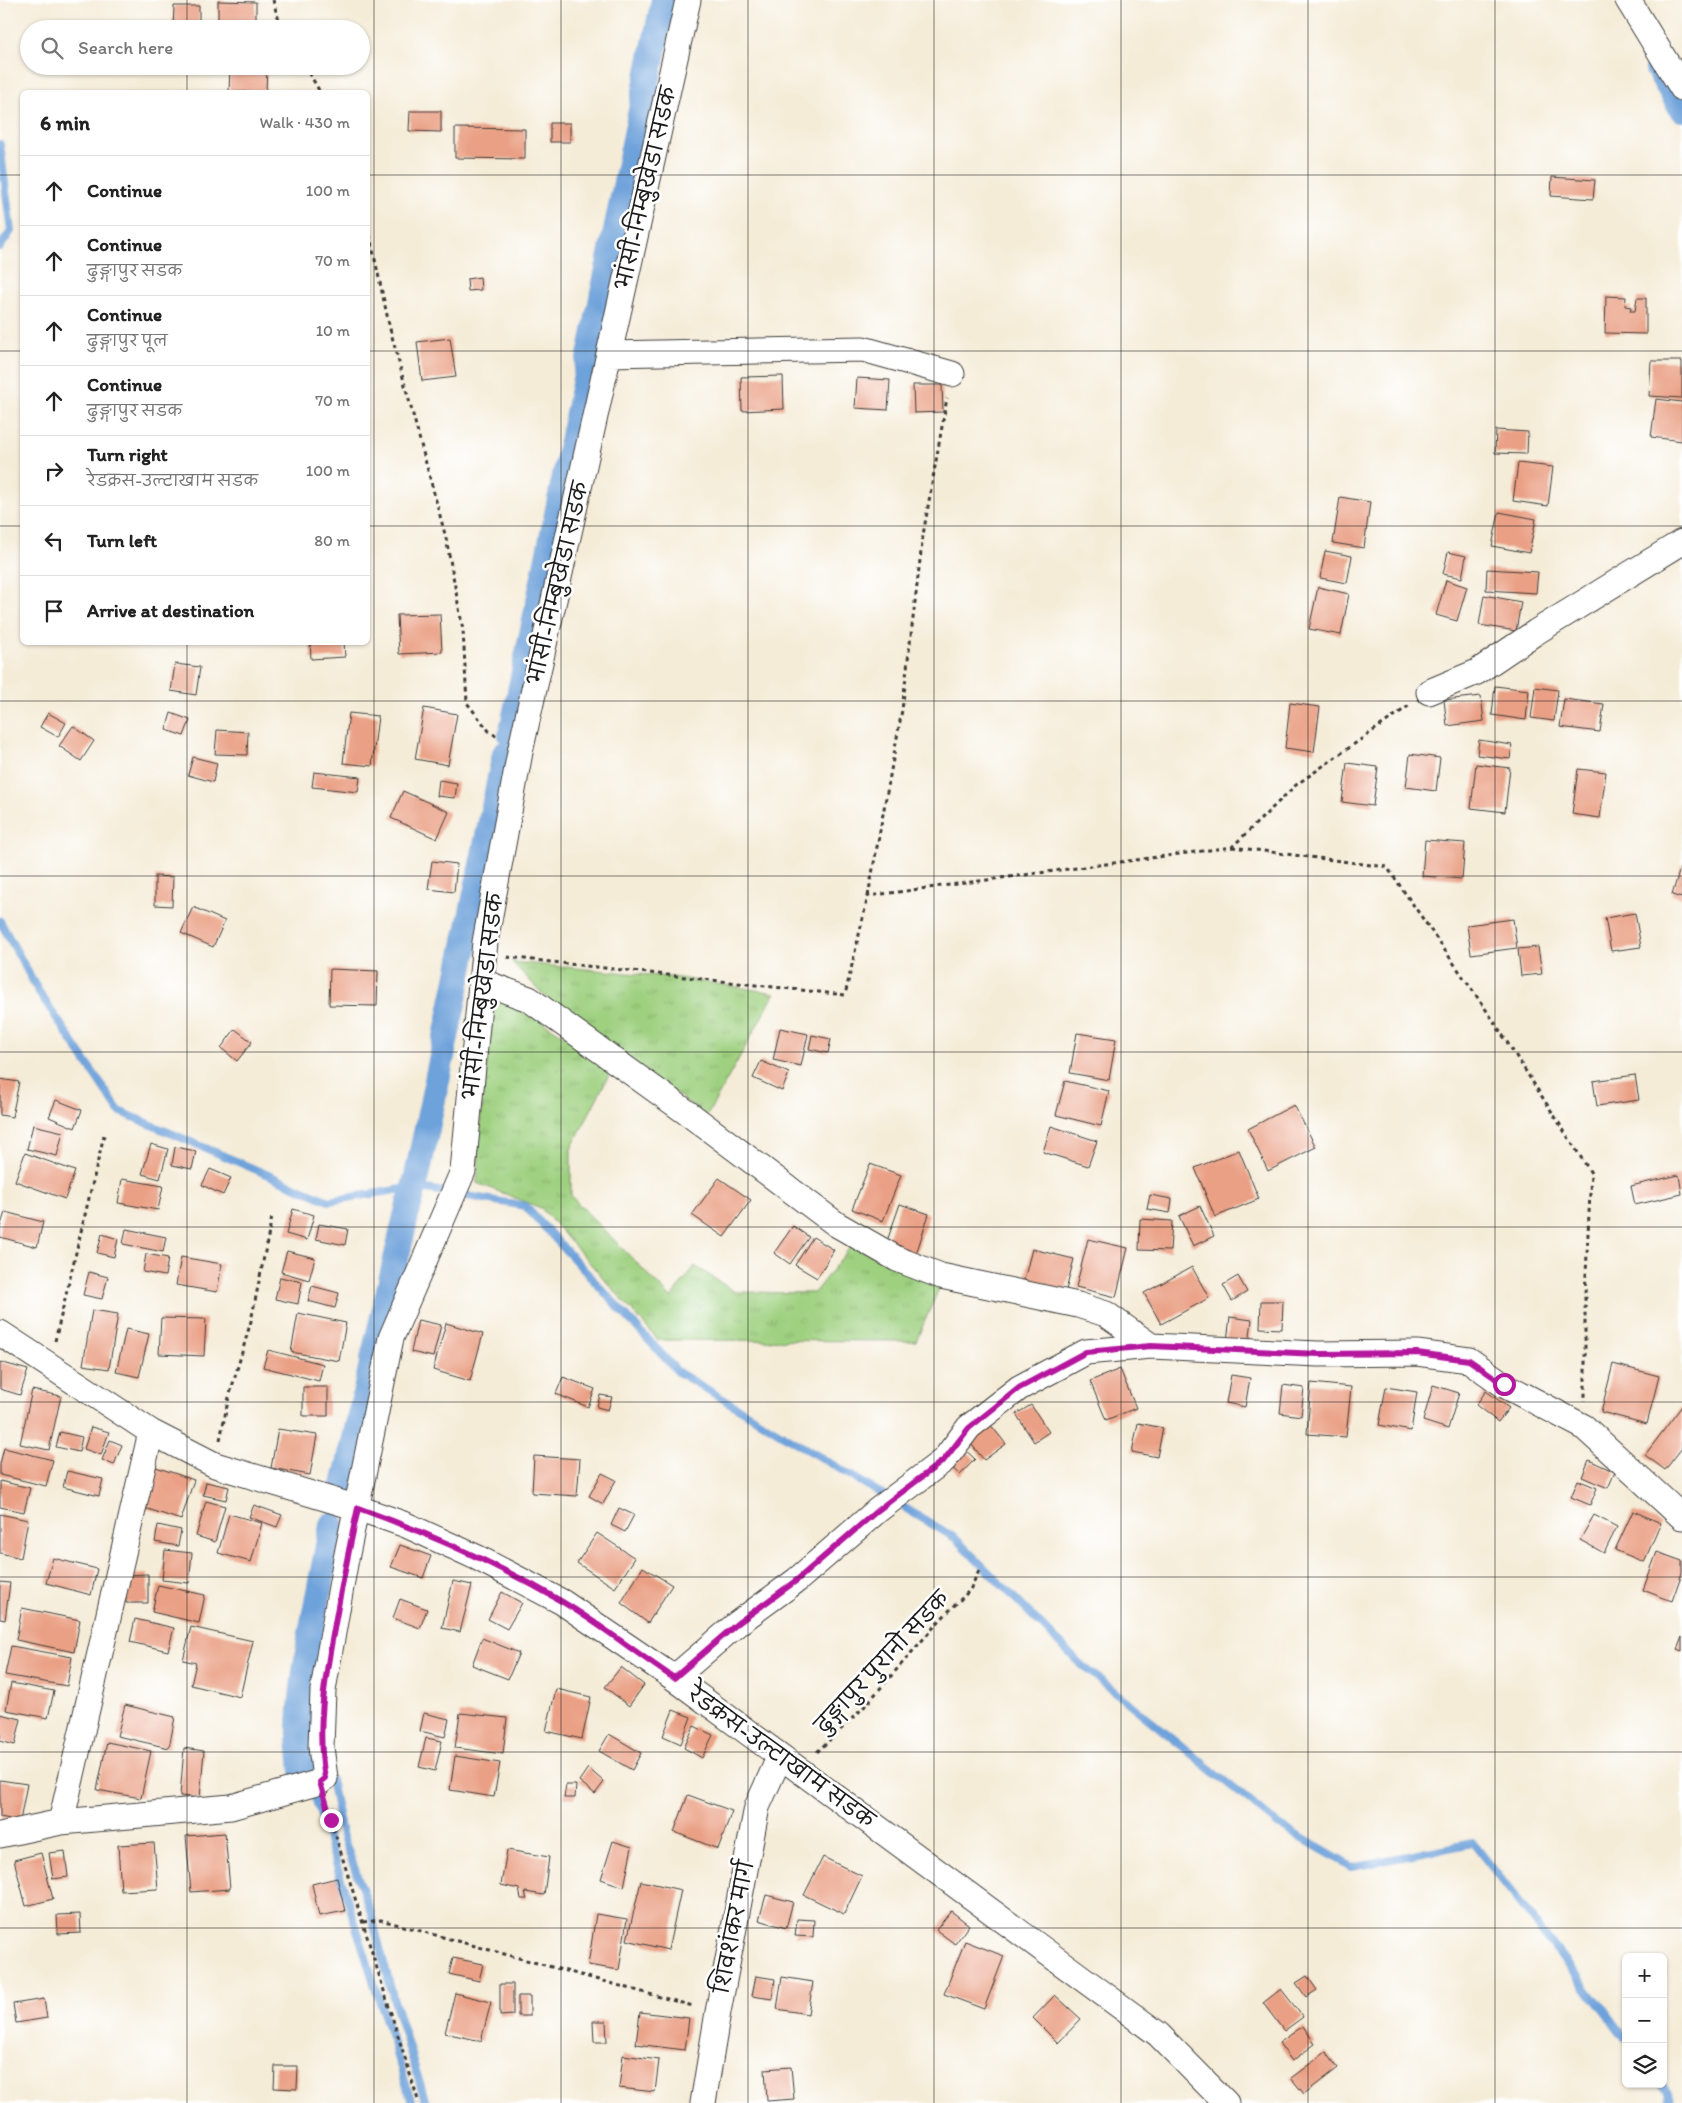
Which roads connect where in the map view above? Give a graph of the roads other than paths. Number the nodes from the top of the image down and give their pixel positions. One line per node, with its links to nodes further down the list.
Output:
1 (688, 0): 4 (street, भांसी-निम्बुखेडा सडक)
2 (1628, 0): 3 (street)
3 (1682, 88)
4 (609, 354): 5 (street); 8 (street, भांसी-निम्बुखेडा सडक)
5 (952, 374)
6 (1682, 542): 7 (street)
7 (1429, 692)
8 (480, 980): 10 (street); 12 (street, भांसी-निम्बुखेडा सडक)
9 (0, 1333): 11 (street, रेडक्रस-उल्टाखाम सडक)
10 (1151, 1346): 13 (street); 14 (street)
11 (150, 1432): 12 (street, रेडक्रस-उल्टाखाम सडक); 16 (street)
12 (358, 1508): 14 (street, रेडक्रस-उल्टाखाम सडक); 16 (street)
13 (1682, 1517)
14 (674, 1678): 15 (street, रेडक्रस-उल्टाखाम सडक)
15 (790, 1763): 18 (street, शिवशंकर मार्ग); 19 (street, रेडक्रस-उल्टाखाम सडक)
16 (62, 1822): 17 (street)
17 (0, 1834)
18 (703, 2103)
19 (1226, 2103)

